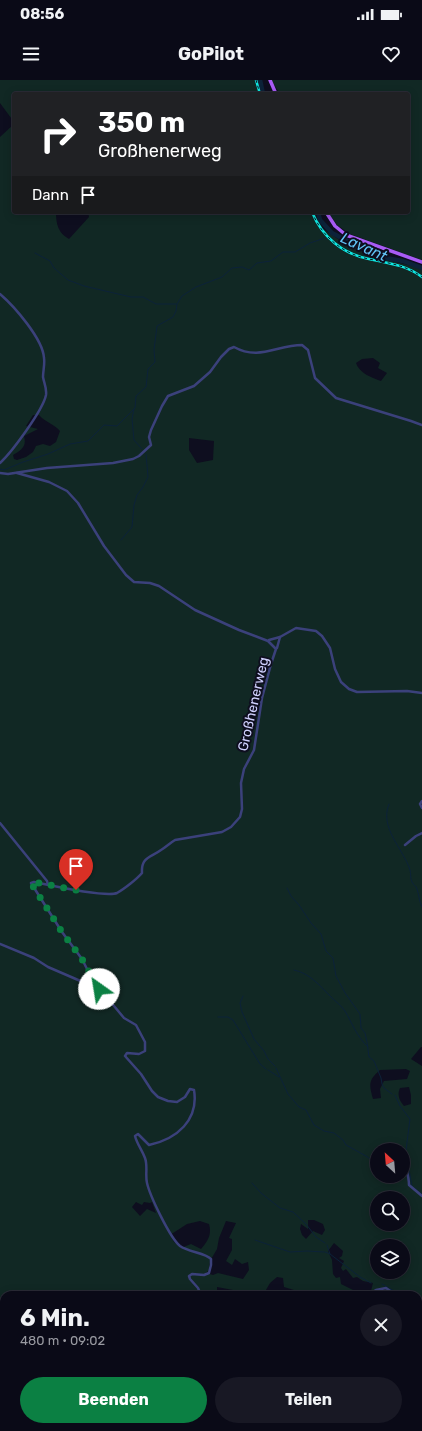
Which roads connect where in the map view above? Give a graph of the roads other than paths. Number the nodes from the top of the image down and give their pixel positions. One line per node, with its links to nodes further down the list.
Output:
1 (270, 80): 2 (main road)
2 (275, 92)
3 (327, 214): 4 (main road)
4 (422, 262)
5 (0, 294): 7 (street)
6 (422, 425): 9 (street)
7 (0, 463)
8 (0, 473): 9 (street)
9 (17, 473): 11 (street, Großhenerweg)
10 (280, 637): 11 (street); 12 (street); 13 (street)
11 (268, 641): 12 (street, Großhenerweg)
12 (276, 649): 19 (street, Großhenerweg)
13 (422, 693)
14 (422, 801): 15 (street)
15 (422, 808)
16 (0, 823): 19 (street)
17 (422, 833): 18 (street)
18 (406, 845)
19 (48, 885): 21 (street, Großhenerweg)
20 (0, 944): 21 (street)
21 (100, 989): 24 (street)
22 (409, 1183): 23 (street)
23 (422, 1196)
24 (199, 1291)
25 (374, 1291): 26 (street)
26 (390, 1291)

